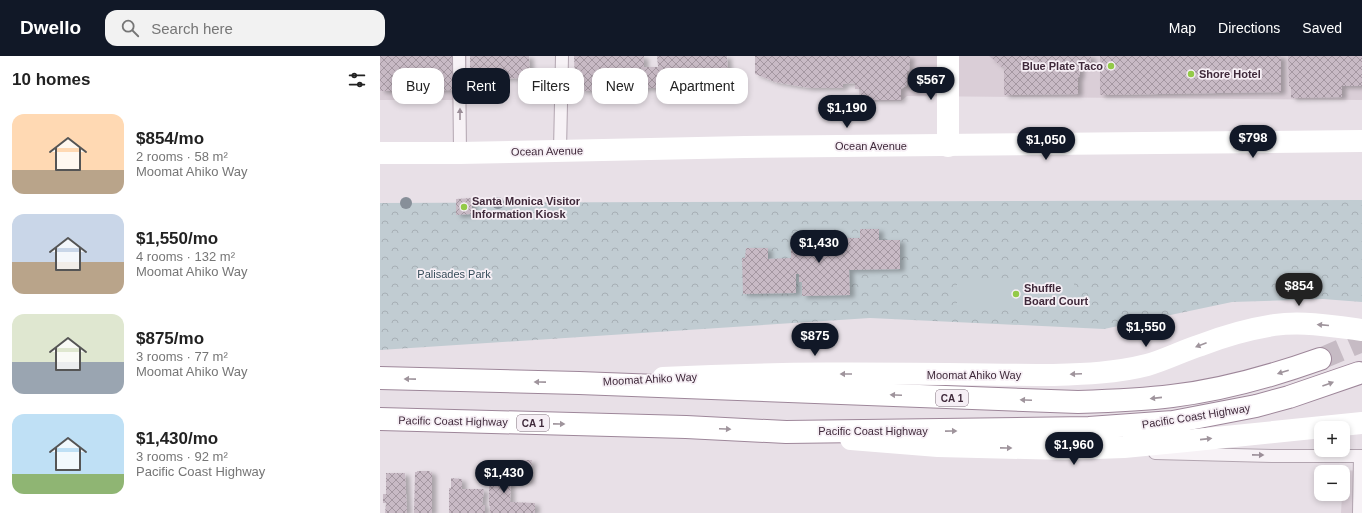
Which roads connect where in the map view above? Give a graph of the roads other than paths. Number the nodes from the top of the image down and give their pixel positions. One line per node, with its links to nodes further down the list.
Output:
1 (459, 56): 8 (lane, one-way to 1)
2 (562, 56): 6 (lane)
3 (948, 56): 5 (main road)
4 (1362, 141): 5 (main road, Ocean Avenue)
5 (948, 146): 6 (main road, Ocean Avenue)
6 (560, 150): 8 (main road, Ocean Avenue)
7 (380, 153): 8 (main road, Ocean Avenue)
8 (460, 153)
9 (1362, 330): 13 (main road, Moomat Ahiko Way, one-way to 13)
10 (1320, 359): 13 (main road, CA 1, one-way to 13)
11 (1360, 373): 16 (main road, Pacific Coast Highway / CA 1, one-way to 11)
12 (380, 378): 13 (main road, CA 1, one-way to 12)
13 (579, 383)
14 (380, 419): 16 (main road, Pacific Coast Highway / CA 1, one-way to 16)
15 (1362, 423): 17 (main road, one-way to 15)
16 (786, 432): 17 (main road, one-way to 17)
17 (1065, 450): 18 (lane, one-way to 18)
18 (1361, 456): 19 (lane)
19 (1359, 513)

